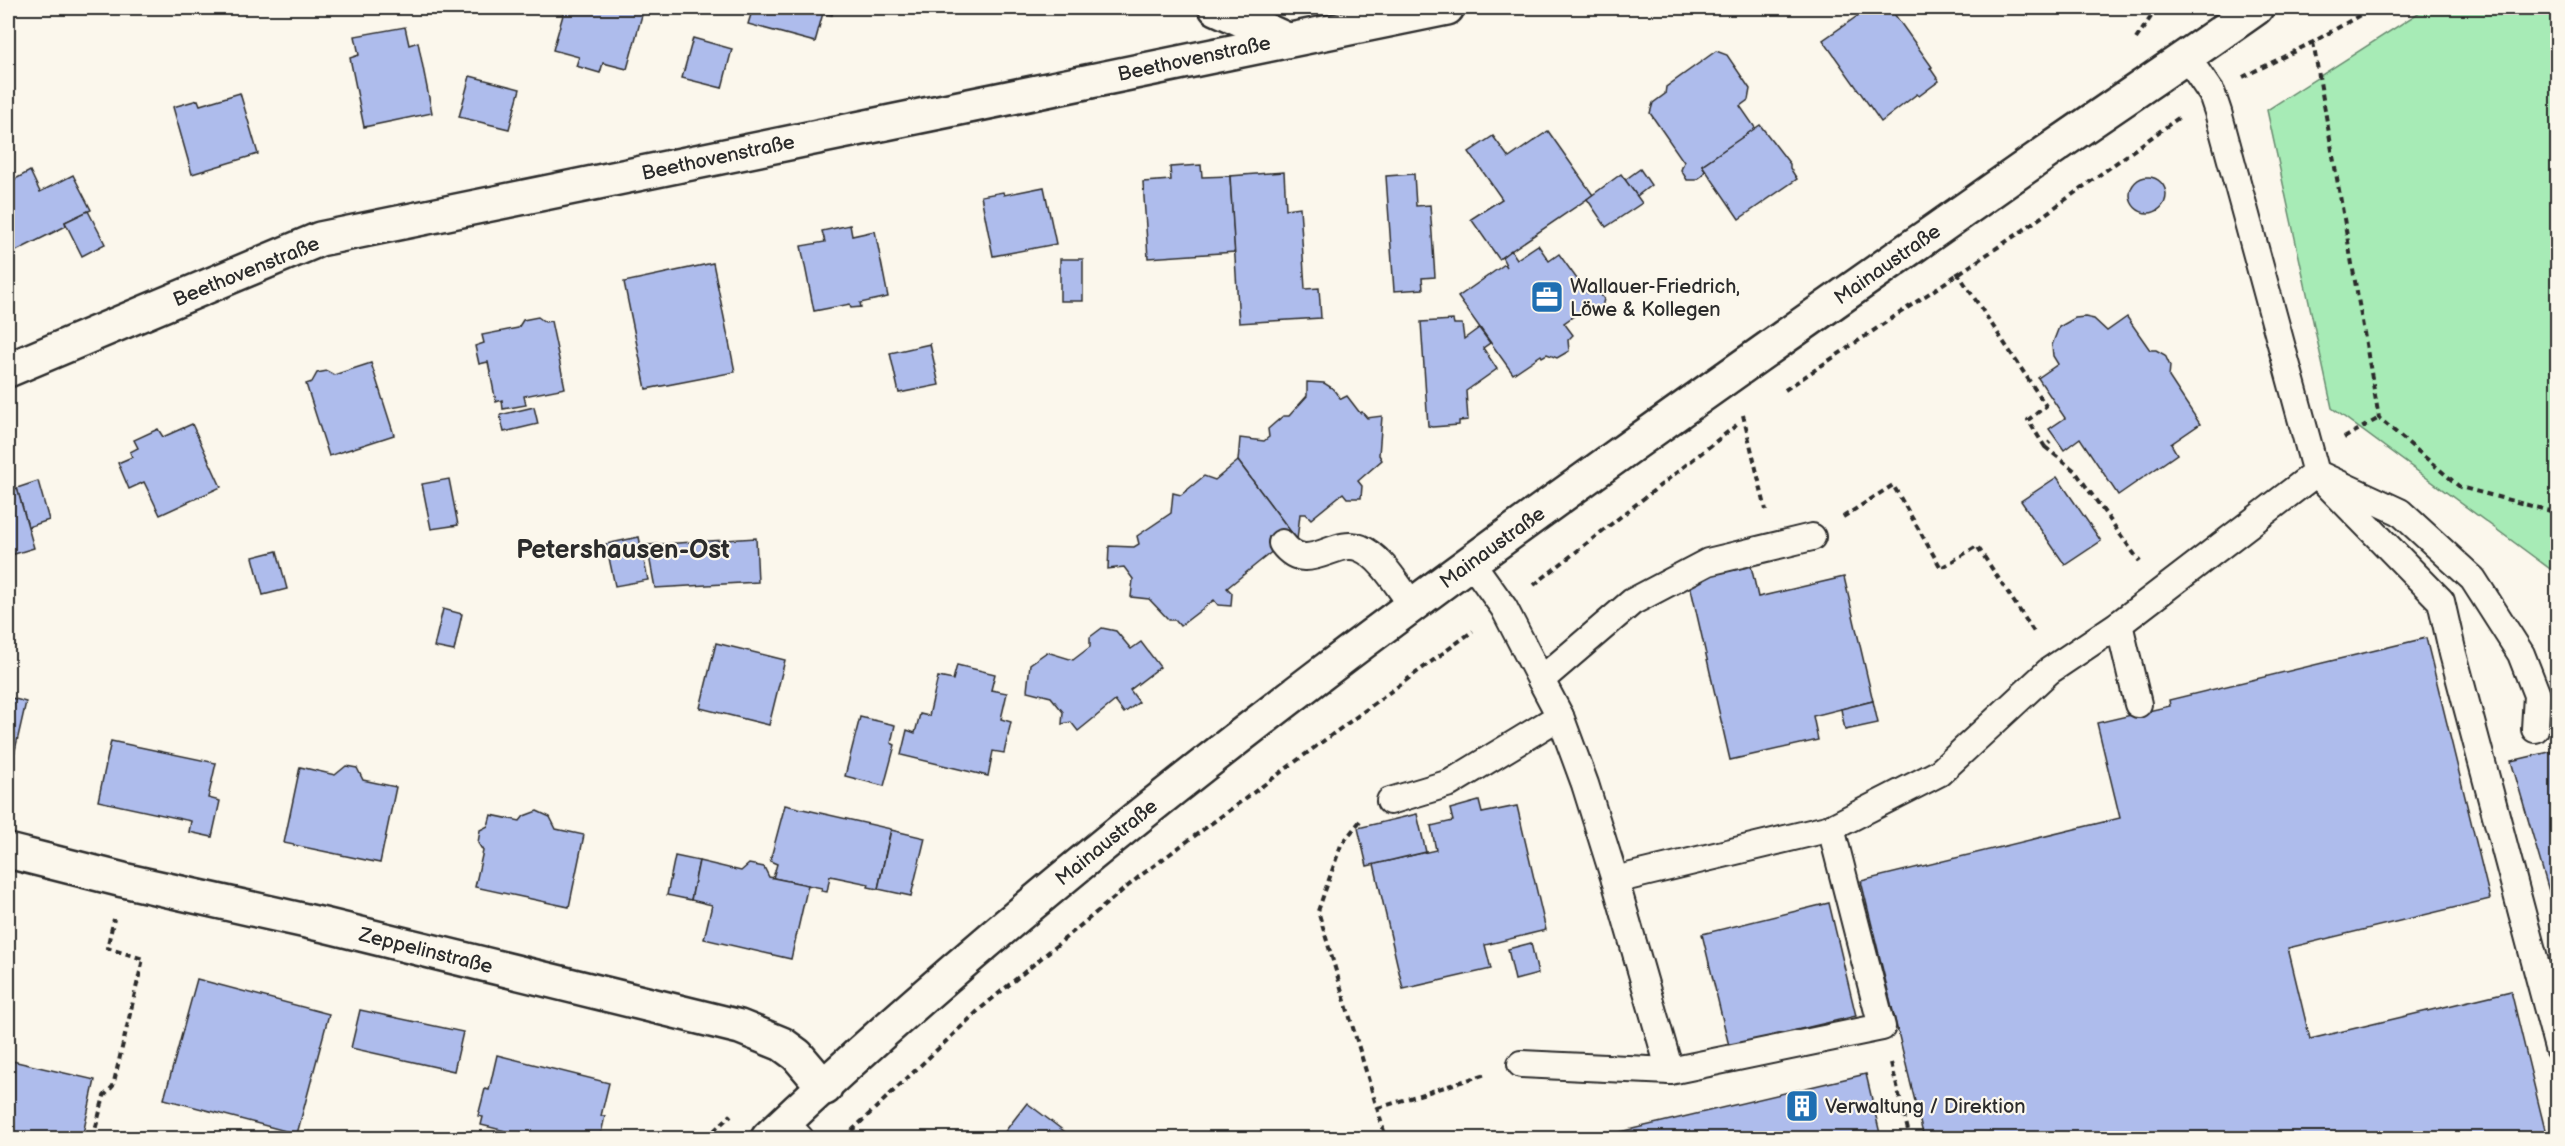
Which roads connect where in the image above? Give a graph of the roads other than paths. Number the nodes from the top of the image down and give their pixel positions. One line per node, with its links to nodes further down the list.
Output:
1 (1216, 8): 4 (street)
2 (1447, 8): 4 (street, Beethovenstraße)
3 (2246, 10): 5 (street, Mainaustraße)
4 (1285, 39): 6 (street, Beethovenstraße)
5 (2186, 56): 7 (lane); 10 (street, Mainaustraße)
6 (8, 370)
7 (2316, 473): 12 (lane); 16 (lane); 21 (lane)
8 (1812, 537): 13 (lane)
9 (1282, 543): 11 (lane)
10 (1471, 562): 11 (street, Mainaustraße); 13 (lane)
11 (1413, 606): 24 (street, Mainaustraße)
12 (2119, 624): 14 (lane); 18 (lane)
13 (1541, 680): 15 (lane)
14 (2138, 704)
15 (1560, 716): 17 (lane); 20 (lane)
16 (2535, 729)
17 (1390, 801)
18 (1831, 828): 20 (lane); 23 (lane)
19 (8, 851): 24 (street, Zeppelinstraße)
20 (1615, 880): 23 (lane)
21 (2558, 1048)
22 (1521, 1064): 23 (lane)
23 (1670, 1071)
24 (825, 1088): 25 (street, Mainaustraße)
25 (784, 1133)

